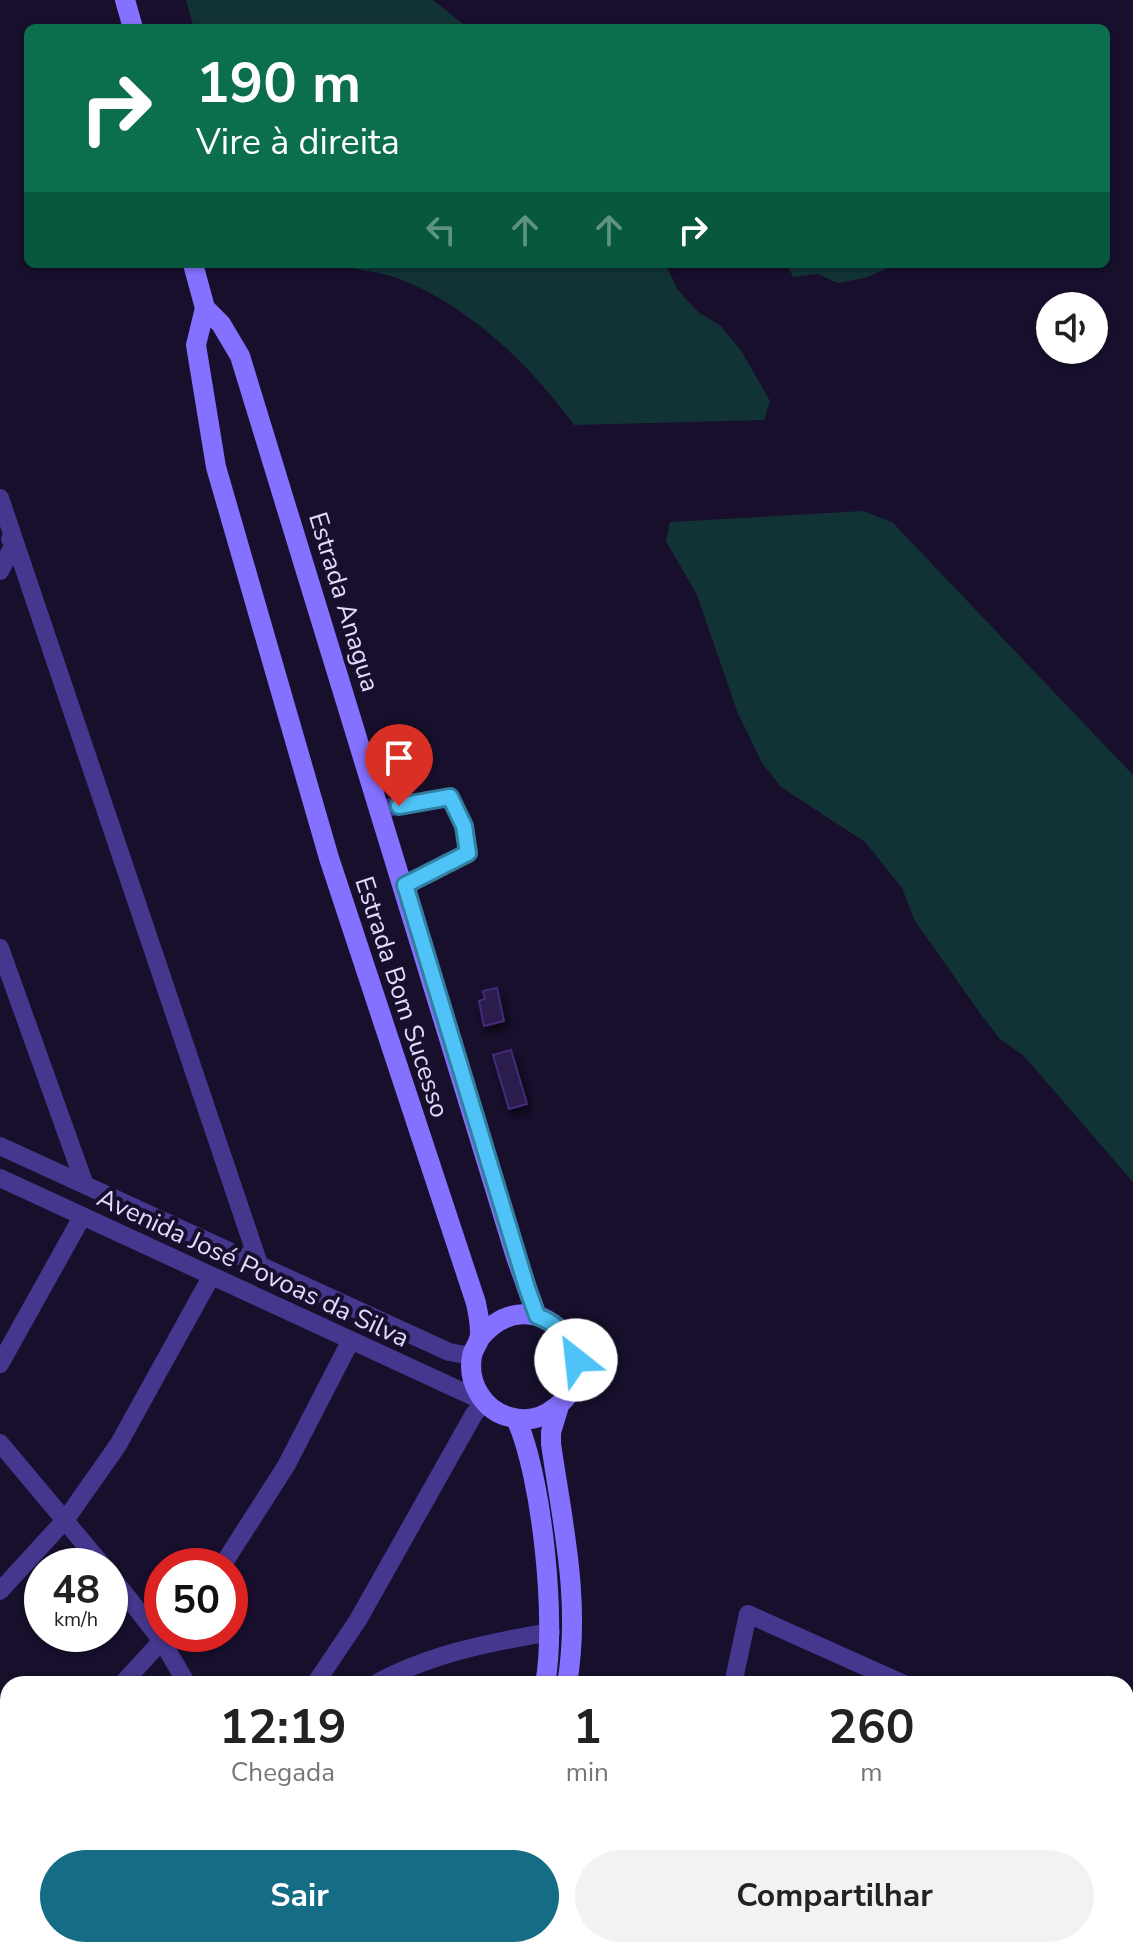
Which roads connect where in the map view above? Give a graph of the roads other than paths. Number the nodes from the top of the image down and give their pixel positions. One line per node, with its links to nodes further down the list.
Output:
1 (125, 0): 2 (main road)
2 (132, 24)
3 (194, 268): 4 (main road, Estrada Anagua)
4 (205, 308): 8 (main road, Estrada Anagua); 19 (main road, Estrada Bom Sucesso)
5 (0, 498): 6 (street)
6 (8, 538): 7 (street); 15 (street)
7 (0, 571)
8 (380, 809): 9 (main road, Estrada Anagua); 9 (street)
9 (405, 885): 17 (main road, Estrada Anagua)
10 (0, 948): 13 (street)
11 (0, 1146): 13 (street, Avenida José Povoas da Silva)
12 (0, 1178): 14 (street, Avenida José Povoas da Silva)
13 (85, 1185): 15 (street, Avenida José Povoas da Silva)
14 (82, 1217): 16 (street, Avenida José Povoas da Silva); 20 (street)
15 (260, 1267): 19 (street, Avenida José Povoas da Silva)
16 (211, 1277): 18 (street, Avenida José Povoas da Silva); 27 (street)
17 (537, 1316): 19 (main road); 22 (main road)
18 (350, 1342): 21 (street, Avenida José Povoas da Silva); 29 (street)
19 (475, 1347): 21 (main road, Estrada Bom Sucesso)
20 (0, 1364)
21 (485, 1402): 23 (main road); 38 (street)
22 (559, 1406): 23 (main road); 25 (main road)
23 (516, 1419): 26 (main road)
24 (0, 1443): 27 (street)
25 (559, 1500): 26 (main road); 41 (main road)
26 (536, 1505): 33 (main road)
27 (66, 1519): 28 (street); 30 (street)
28 (89, 1548)
29 (234, 1548)
30 (0, 1591)
31 (128, 1596): 32 (street)
32 (144, 1614)
33 (551, 1632): 39 (street); 40 (main road)
34 (152, 1652): 36 (street)
35 (172, 1652): 37 (street)
36 (129, 1676)
37 (183, 1676)
38 (320, 1676)
39 (395, 1676)
40 (546, 1676)
41 (568, 1676)
42 (735, 1676): 43 (street)
43 (886, 1676)

